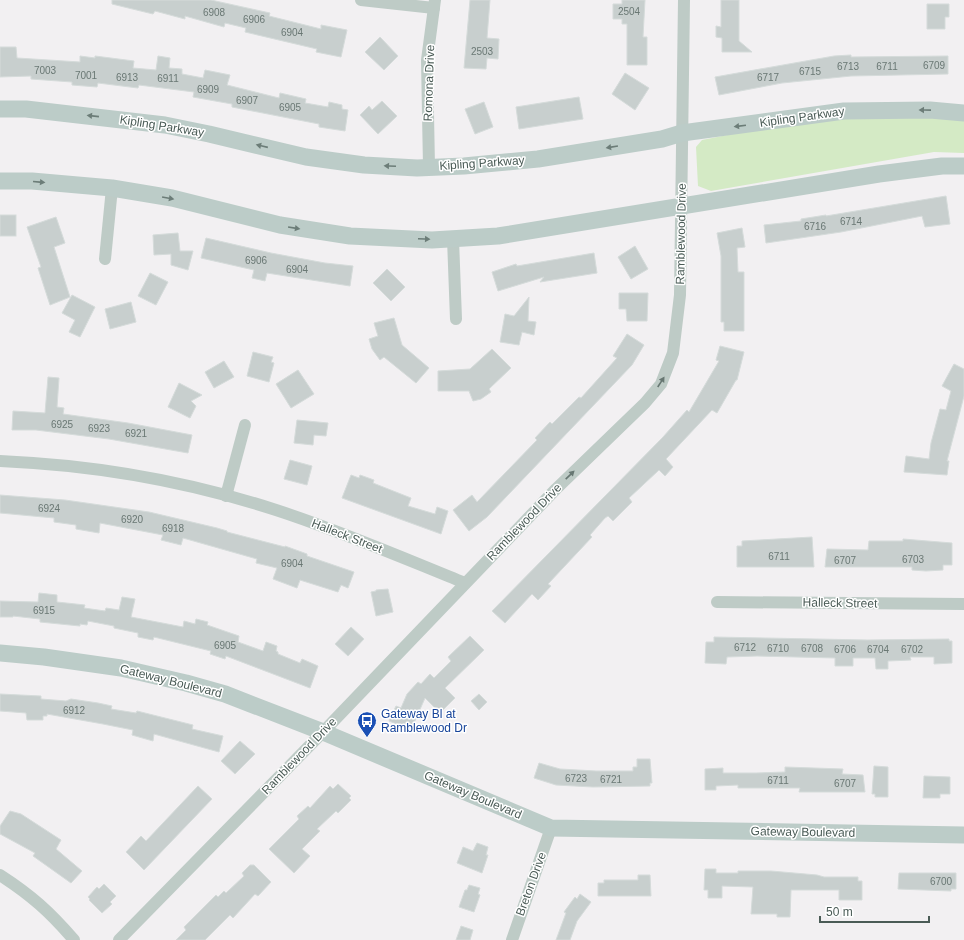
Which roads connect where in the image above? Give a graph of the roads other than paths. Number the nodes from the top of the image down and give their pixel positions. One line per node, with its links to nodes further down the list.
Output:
1 (361, 0): 3 (street)
2 (684, 0): 6 (street, Ramblewood Drive)
3 (434, 4): 8 (street, Romona Drive)
4 (0, 109): 8 (street, Kipling Parkway, one-way to 4)
5 (964, 113): 6 (street, Kipling Parkway, one-way to 6)
6 (682, 133): 8 (street, Kipling Parkway, one-way to 8); 11 (street, Ramblewood Drive)
7 (964, 166): 11 (street)
8 (429, 167)
9 (0, 181): 10 (street, one-way to 10)
10 (112, 188): 12 (street, one-way to 12); 13 (street)
11 (682, 206): 12 (street); 18 (street, Ramblewood Drive, one-way to 11)
12 (453, 239): 14 (street)
13 (105, 259)
14 (456, 319)
15 (245, 425): 17 (street)
16 (0, 461): 17 (street, Halleck Street)
17 (226, 496): 18 (street, Halleck Street)
18 (465, 583): 22 (street, Ramblewood Drive)
19 (717, 602): 20 (street, Halleck Street)
20 (964, 604)
21 (0, 653): 22 (street, Gateway Boulevard)
22 (323, 732): 23 (street, Gateway Boulevard); 27 (street, Ramblewood Drive)
23 (551, 828): 24 (street, Gateway Boulevard); 28 (street, Breton Drive)
24 (964, 835)
25 (0, 875): 26 (street)
26 (74, 940)
27 (119, 940)
28 (512, 940)

